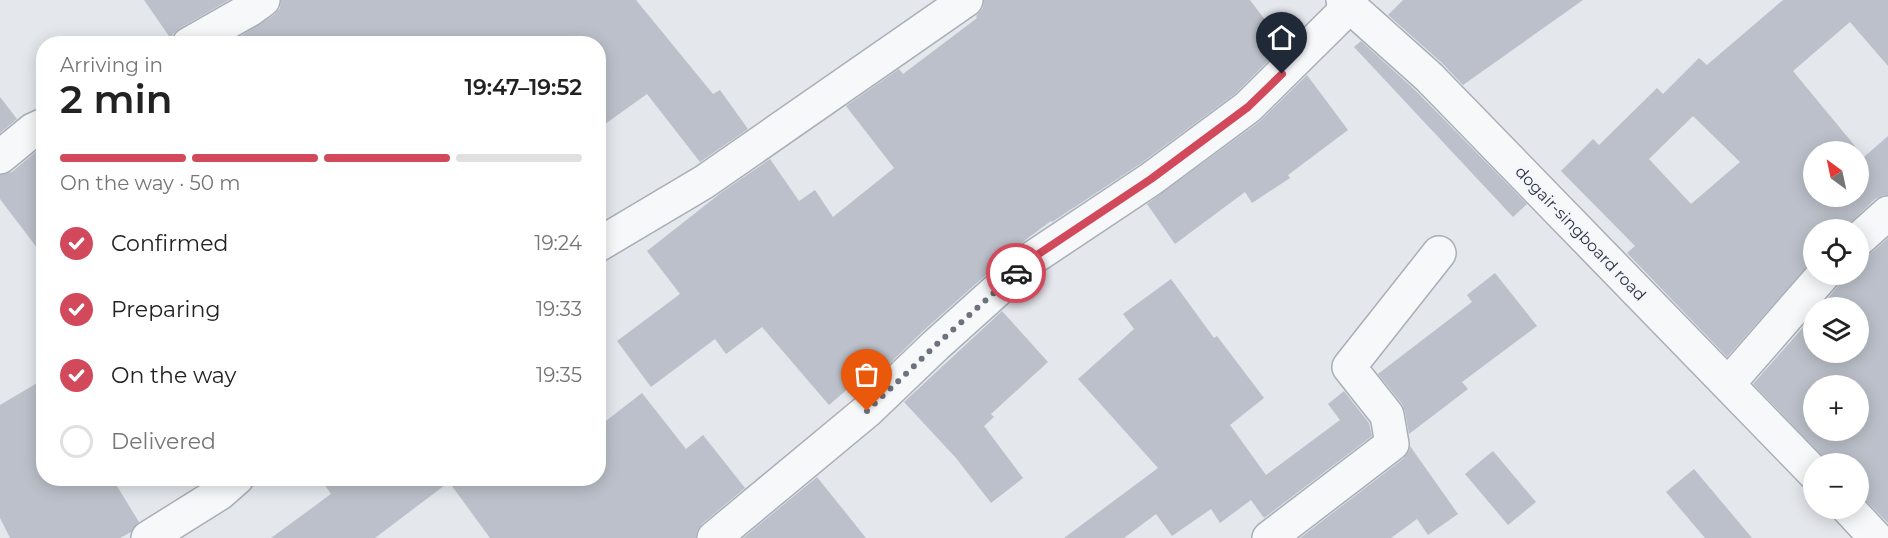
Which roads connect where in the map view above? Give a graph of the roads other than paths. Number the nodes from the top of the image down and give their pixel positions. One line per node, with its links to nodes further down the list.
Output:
1 (263, 0): 4 (street)
2 (966, 0): 9 (street)
3 (1346, 3): 12 (street, dogair-singboard road); 17 (street)
4 (203, 36)
5 (36, 129): 6 (street)
6 (0, 157)
7 (1888, 213): 8 (street)
8 (1869, 230)
9 (606, 240)
10 (1439, 253): 18 (street)
11 (1814, 285): 12 (street)
12 (1728, 384): 13 (street, dogair-singboard road)
13 (1803, 462)
14 (228, 486): 16 (street)
15 (1858, 519): 19 (street)
16 (148, 538)
17 (714, 538)
18 (1269, 538)
19 (1876, 538)

